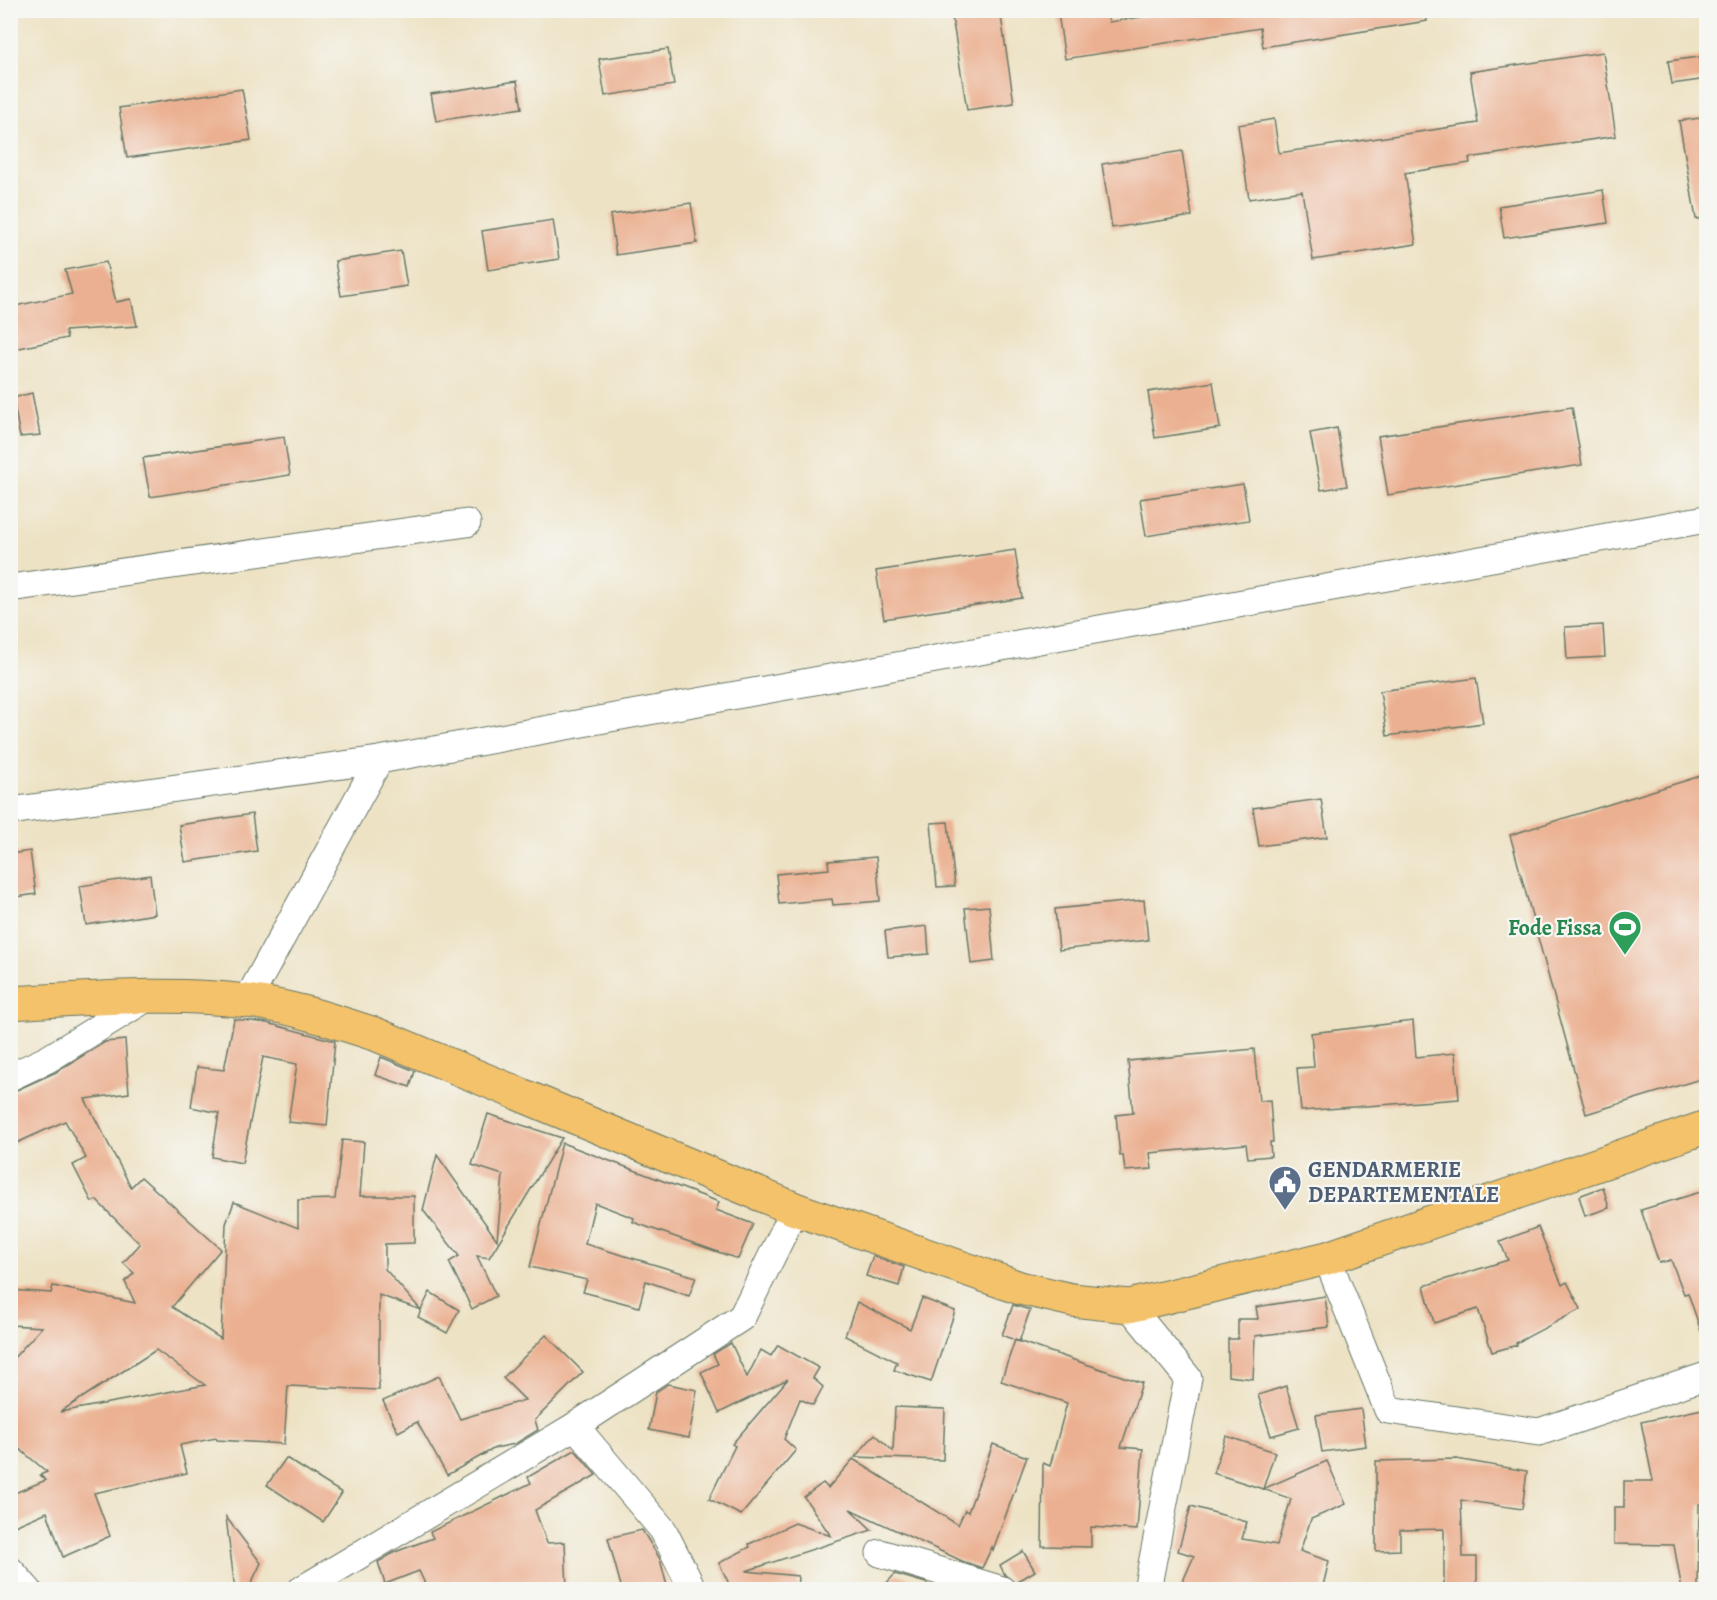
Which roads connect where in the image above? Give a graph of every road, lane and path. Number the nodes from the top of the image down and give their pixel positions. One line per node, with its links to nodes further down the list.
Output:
1 (1707, 519): 4 (street)
2 (467, 523): 3 (street)
3 (10, 588)
4 (379, 760): 5 (street); 7 (street)
5 (10, 811)
6 (150, 996): 7 (main road); 8 (main road); 9 (street)
7 (248, 1001): 11 (main road)
8 (10, 1004)
9 (10, 1077)
10 (1707, 1127): 12 (main road)
11 (795, 1209): 13 (main road); 15 (street)
12 (1327, 1258): 13 (main road); 14 (street)
13 (1129, 1306): 22 (street)
14 (1707, 1376)
15 (575, 1426): 19 (street); 20 (street)
16 (880, 1553): 21 (street)
17 (10, 1570): 18 (street)
18 (28, 1590)
19 (301, 1590)
20 (693, 1590)
21 (1002, 1590)
22 (1147, 1590)

